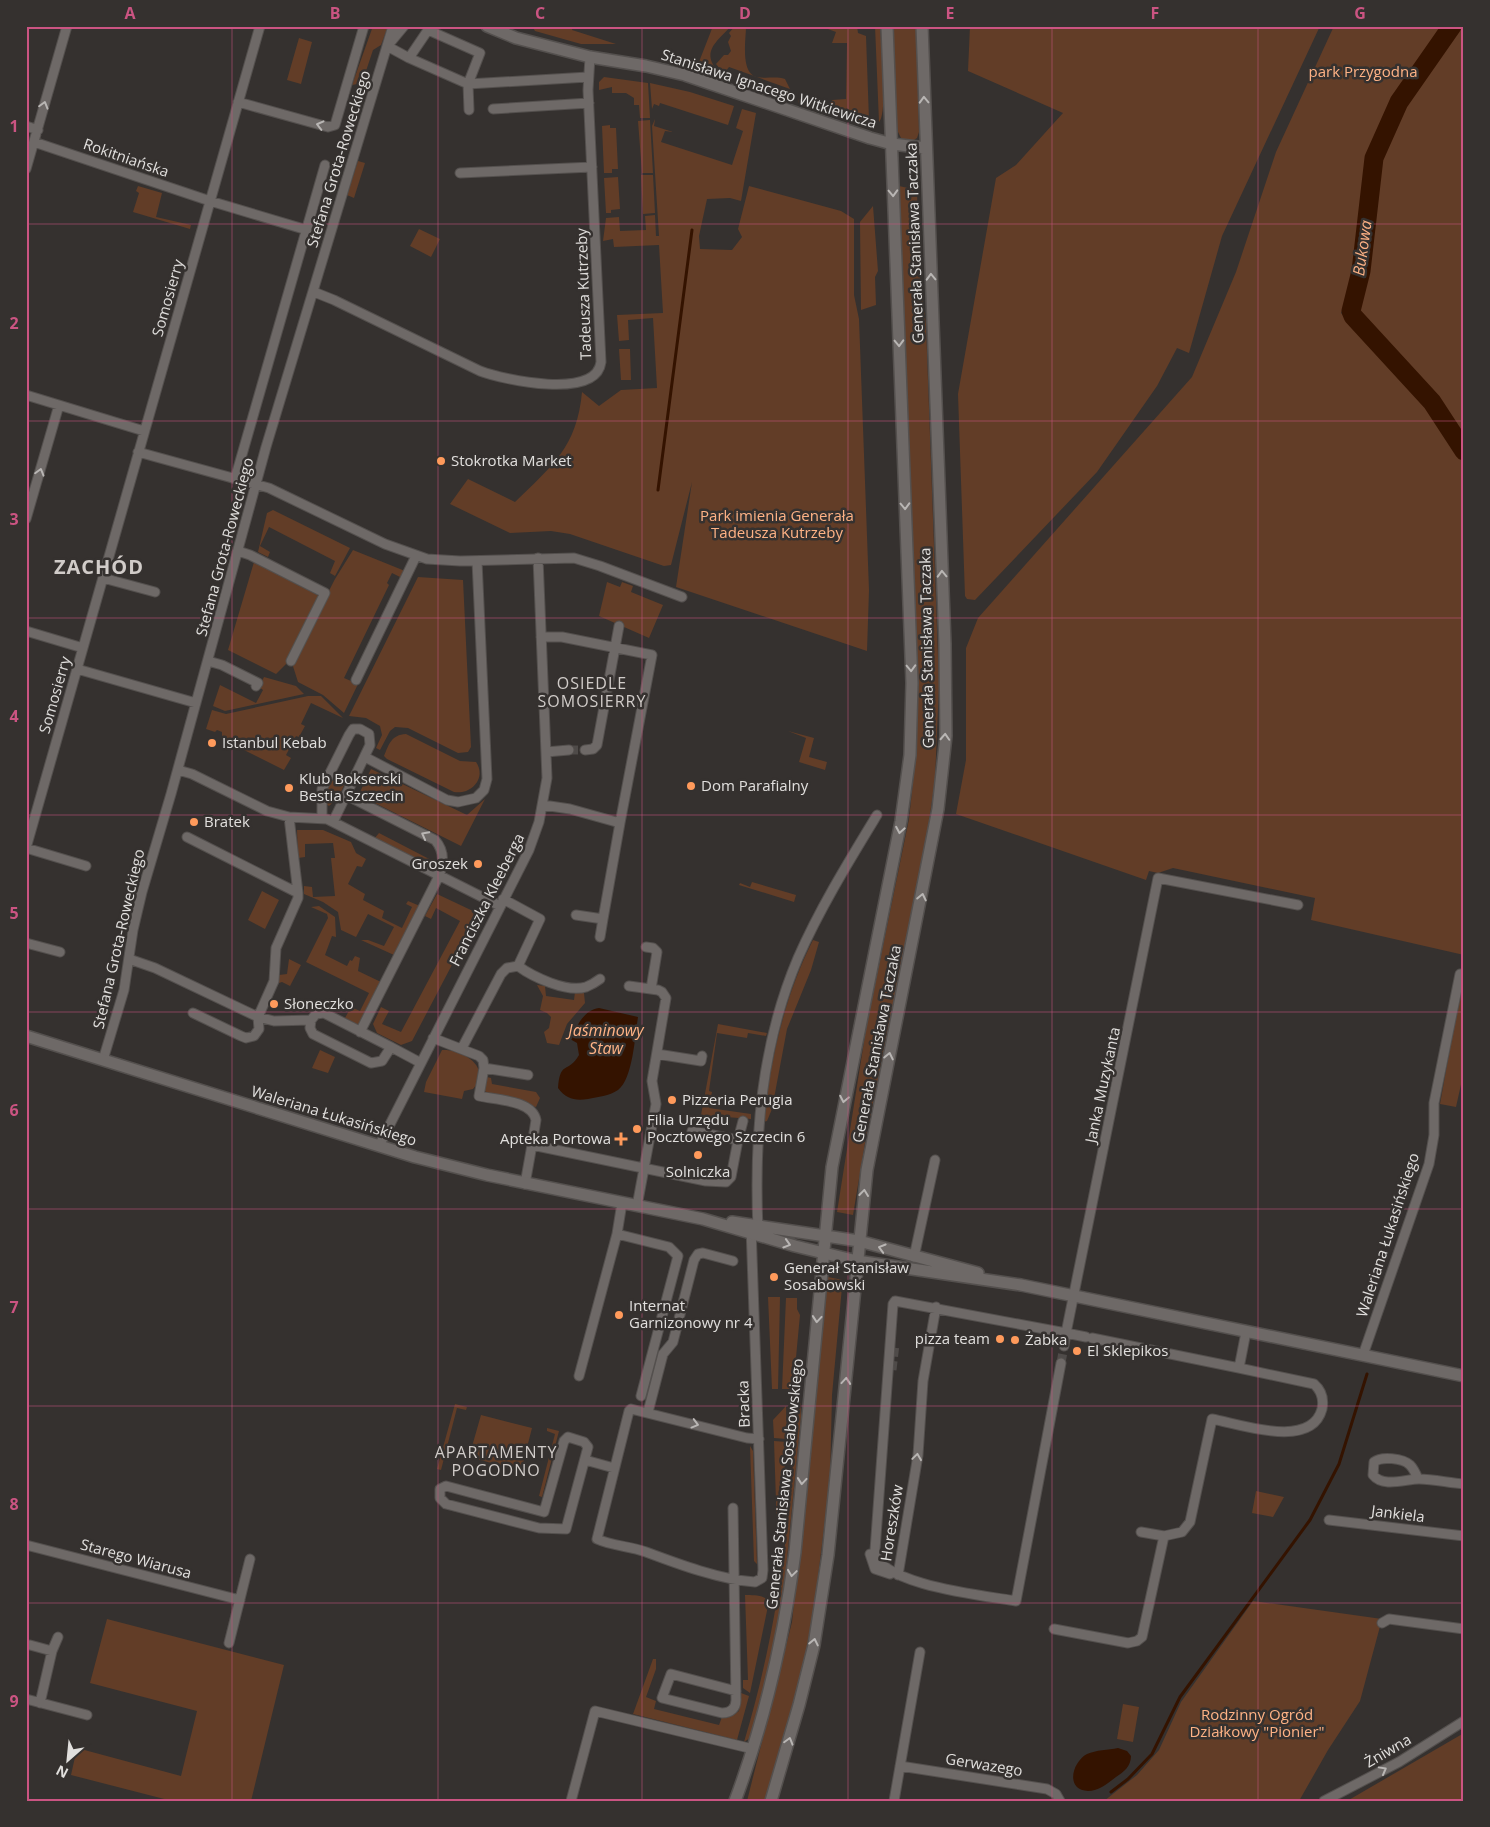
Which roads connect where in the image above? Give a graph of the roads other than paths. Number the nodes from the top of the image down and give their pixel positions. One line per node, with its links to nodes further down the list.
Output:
1 (67, 26): 19 (street, one-way to 1)
2 (260, 26): 14 (street, Somosierry)
3 (364, 26): 14 (street, one-way to 14)
4 (393, 26): 9 (street, Stefana Grota-Roweckiego)
5 (404, 26): 9 (street, Stefana Grota-Roweckiego)
6 (487, 26): 10 (main road, Stanisława Ignacego Witkiewicza)
7 (887, 26): 21 (main road, Generała Stanisława Taczaka)
8 (922, 26): 22 (main road, Generała Stanisława Taczaka, one-way to 8)
9 (387, 46): 11 (street); 29 (street, Stefana Grota-Roweckiego)
10 (590, 57): 12 (street, Tadeusza Kutrzeby); 21 (main road, Stanisława Ignacego Witkiewicza)
11 (409, 58): 13 (street); 13 (street)
12 (588, 77): 13 (street); 15 (street, Tadeusza Kutrzeby)
13 (468, 84): 17 (street)
14 (238, 102): 27 (street, Somosierry)
15 (589, 103): 16 (street); 24 (street, Tadeusza Kutrzeby)
16 (493, 109)
17 (469, 110)
18 (26, 126): 19 (street)
19 (38, 130): 20 (street)
20 (34, 142): 25 (street); 27 (street, Rokitniańska)
21 (892, 144): 22 (main road, Stanisława Ignacego Witkiewicza); 111 (main road, Generała Stanisława Taczaka, one-way to 111)
22 (926, 148): 112 (main road, Generała Stanisława Taczaka, one-way to 22)
23 (325, 165): 28 (street, Stefana Grota-Roweckiego)
24 (592, 167): 26 (street); 29 (street, Tadeusza Kutrzeby)
25 (26, 169)
26 (460, 173)
27 (210, 201): 28 (street, Stefana Grota-Roweckiego); 32 (street, Somosierry)
28 (307, 230): 34 (street, Stefana Grota-Roweckiego)
29 (314, 292): 35 (street, Stefana Grota-Roweckiego)
30 (26, 395): 31 (street)
31 (59, 405): 32 (street); 36 (street, one-way to 31)
32 (144, 431): 33 (street, Somosierry)
33 (138, 452): 34 (street); 41 (street, Somosierry)
34 (235, 479): 35 (street)
35 (256, 484): 37 (street, Stefana Grota-Roweckiego); 38 (street)
36 (26, 519)
37 (238, 551): 49 (street, Stefana Grota-Roweckiego); 50 (street)
38 (416, 556): 40 (street); 52 (street)
39 (538, 558): 40 (street); 43 (street); 46 (street, Franciszka Kleeberga)
40 (477, 561): 58 (street)
41 (103, 578): 42 (street); 47 (street, Somosierry)
42 (155, 592)
43 (682, 598)
44 (619, 626): 48 (street)
45 (26, 631): 47 (street)
46 (541, 637): 48 (street); 57 (street, Franciszka Kleeberga)
47 (83, 648): 51 (street, Somosierry)
48 (615, 648): 56 (street); 66 (street)
49 (208, 661): 53 (street); 54 (street, Stefana Grota-Roweckiego)
50 (291, 661)
51 (77, 669): 54 (street); 68 (street, Somosierry)
52 (356, 680)
53 (256, 686)
54 (196, 703): 59 (street, Stefana Grota-Roweckiego)
55 (569, 750): 57 (street)
56 (585, 750)
57 (546, 752): 61 (street, Franciszka Kleeberga)
58 (364, 757): 60 (street); 64 (street)
59 (178, 770): 63 (street); 79 (street, Stefana Grota-Roweckiego)
60 (346, 795): 65 (street); 69 (street, one-way to 60)
61 (543, 805): 66 (street); 71 (street, Franciszka Kleeberga)
62 (877, 815): 109 (street, Bracka)
63 (289, 817): 64 (street); 70 (street)
64 (322, 818): 65 (street)
65 (333, 822): 69 (street)
66 (620, 823): 74 (street)
67 (187, 837): 70 (street)
68 (86, 866)
69 (440, 876): 71 (street); 88 (street)
70 (298, 894): 86 (street)
71 (502, 903): 80 (street); 90 (street, Franciszka Kleeberga)
72 (1298, 905): 118 (street, Janka Muzykanta)
73 (576, 915): 74 (street)
74 (604, 919): 75 (street)
75 (600, 937)
76 (26, 943): 78 (street)
77 (646, 946): 84 (street)
78 (60, 952)
79 (129, 959): 86 (street); 95 (street, Stefana Grota-Roweckiego)
80 (518, 966): 82 (street); 92 (street)
81 (1460, 974): 125 (street, Waleriana Łukasińskiego)
82 (600, 979)
83 (630, 986): 84 (street)
84 (651, 989): 93 (street)
85 (193, 1013): 86 (street)
86 (258, 1017): 87 (street)
87 (311, 1020): 88 (street); 91 (street)
88 (360, 1032): 91 (street)
89 (26, 1036): 95 (main road, Waleriana Łukasińskiego)
90 (433, 1038): 92 (street); 96 (street, Franciszka Kleeberga)
91 (391, 1047): 96 (street)
92 (462, 1048): 97 (street)
93 (657, 1054): 94 (street); 105 (street)
94 (702, 1056)
95 (103, 1060): 102 (main road, Waleriana Łukasińskiego)
96 (421, 1063): 102 (street, Franciszka Kleeberga)
97 (484, 1068): 98 (street); 103 (street)
98 (528, 1075)
99 (743, 1121): 101 (street)
100 (692, 1131): 101 (street)
101 (738, 1140): 105 (street)
102 (379, 1146): 106 (main road, Waleriana Łukasińskiego)
103 (532, 1146): 105 (street); 106 (street)
104 (935, 1160): 114 (street)
105 (644, 1167): 108 (street)
106 (525, 1184): 107 (main road, Waleriana Łukasińskiego)
107 (622, 1203): 108 (main road, Waleriana Łukasińskiego); 110 (street)
108 (637, 1206): 109 (main road, Waleriana Łukasińskiego)
109 (755, 1230): 111 (main road, Waleriana Łukasińskiego); 113 (main road, Waleriana Łukasińskiego, one-way to 113); 132 (street, Bracka)
110 (617, 1234): 128 (street); 130 (street)
111 (824, 1234): 112 (main road, Waleriana Łukasińskiego); 113 (main road, Generała Stanisława Taczaka)
112 (859, 1241): 114 (main road, Waleriana Łukasińskiego, one-way to 112); 116 (main road, Generała Stanisława Taczaka)
113 (823, 1253): 116 (main road, Waleriana Łukasińskiego); 161 (main road, Generała Stanisława Sosabowskiego, one-way to 161)
114 (914, 1257): 117 (main road, Waleriana Łukasińskiego)
115 (733, 1261): 131 (street)
116 (858, 1261): 117 (main road, Waleriana Łukasińskiego); 165 (main road, one-way to 116)
117 (1021, 1285): 118 (main road, Waleriana Łukasińskiego)
118 (1074, 1296): 121 (street); 122 (main road, Waleriana Łukasińskiego)
119 (903, 1301): 120 (street); 123 (street); 145 (street)
120 (936, 1307): 121 (street); 145 (street, Horeszków, one-way to 120)
121 (1066, 1332): 124 (street); 127 (street)
122 (1246, 1332): 125 (main road, Waleriana Łukasińskiego); 127 (street)
123 (895, 1344)
124 (1064, 1346)
125 (1363, 1356): 129 (main road, Waleriana Łukasińskiego)
126 (1061, 1364): 145 (street, Horeszków)
127 (1239, 1368): 141 (street)
128 (579, 1376)
129 (1464, 1376)
130 (641, 1396)
131 (648, 1412): 132 (street, one-way to 132); 134 (street)
132 (759, 1439): 146 (street, Bracka)
133 (585, 1460): 133 (street); 134 (street)
134 (614, 1468): 146 (street)
135 (1418, 1479): 135 (street); 136 (street)
136 (1464, 1484)
137 (733, 1508): 146 (street)
138 (1329, 1520): 142 (street, Jankiela)
139 (872, 1530): 145 (street)
140 (1141, 1532): 141 (street)
141 (1164, 1536): 149 (street)
142 (1464, 1536)
143 (26, 1545): 147 (street, Starego Wiarusa)
144 (250, 1559): 147 (street)
145 (898, 1574)
146 (734, 1578): 156 (street)
147 (240, 1600): 152 (street)
148 (1382, 1623): 150 (street)
149 (1054, 1629)
150 (1464, 1629)
151 (58, 1637): 154 (street)
152 (229, 1643)
153 (30, 1645): 154 (street)
154 (52, 1651): 158 (street)
155 (920, 1652): 162 (street)
156 (736, 1691): 156 (street)
157 (26, 1699): 158 (street)
158 (40, 1703): 159 (street)
159 (87, 1715)
160 (1464, 1722): 168 (street, Żniwna, one-way to 160)
161 (753, 1749): 163 (street); 164 (main road, Generała Stanisława Sosabowskiego)
162 (900, 1766): 166 (street); 167 (street, Gerwazego)
163 (570, 1801)
164 (736, 1801)
165 (771, 1801)
166 (894, 1801)
167 (1060, 1801)
168 (1324, 1801)

